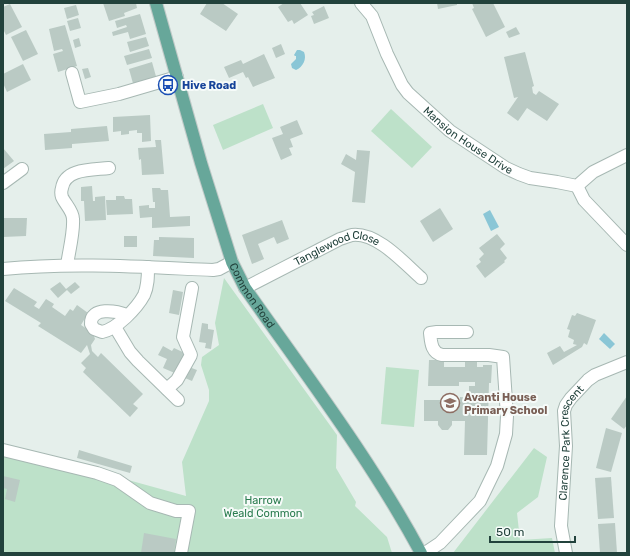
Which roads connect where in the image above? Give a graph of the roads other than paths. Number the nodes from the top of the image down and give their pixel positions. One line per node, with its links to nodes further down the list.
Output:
1 (156, 3): 4 (main road, Common Road)
2 (361, 3): 9 (street, Mansion House Drive)
3 (72, 73): 4 (street)
4 (177, 77): 11 (main road, Common Road)
5 (627, 155): 9 (street)
6 (109, 168): 12 (street)
7 (22, 169): 8 (street)
8 (3, 183)
9 (577, 186): 10 (street)
10 (627, 244)
11 (232, 262): 13 (street); 17 (main road, Common Road)
12 (67, 265): 13 (street); 14 (street)
13 (148, 267): 18 (street)
14 (3, 269)
15 (421, 278): 17 (street, Tanglewood Close)
16 (192, 288): 22 (street)
17 (245, 288): 26 (main road, Common Road)
18 (127, 315): 19 (street); 19 (street)
19 (115, 327): 22 (street)
20 (467, 332): 27 (street)
21 (627, 362): 28 (street, Clarence Park Crescent)
22 (167, 389): 23 (street)
23 (178, 400)
24 (3, 450): 25 (street)
25 (181, 553)
26 (421, 553)
27 (425, 553)
28 (566, 553)

